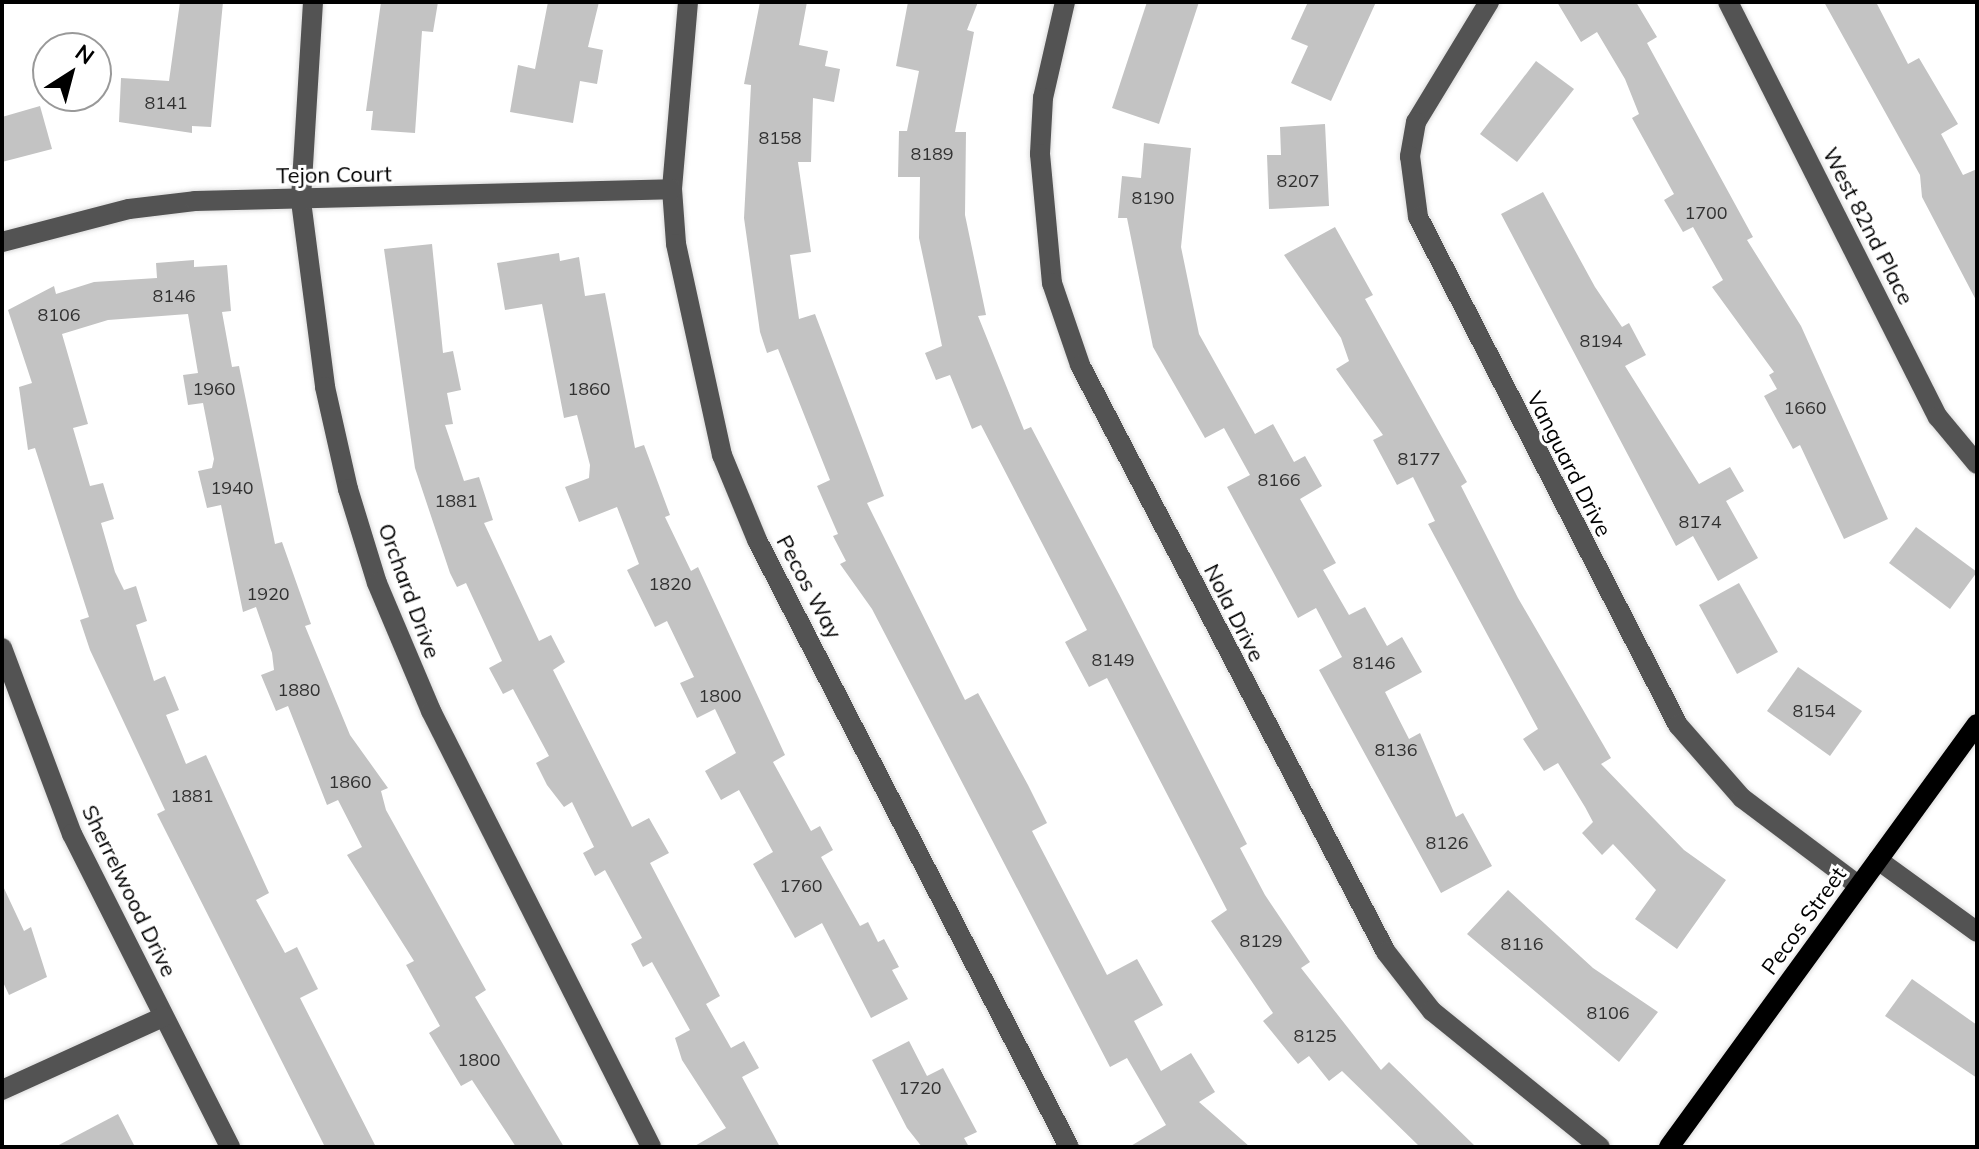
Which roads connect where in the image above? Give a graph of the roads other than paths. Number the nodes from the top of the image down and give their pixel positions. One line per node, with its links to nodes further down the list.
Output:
1 (313, 2): 7 (street, Orchard Drive)
2 (688, 2): 6 (street, Pecos Way)
3 (1065, 2): 20 (street, Nola Drive)
4 (1489, 2): 13 (street, Vanguard Drive)
5 (1728, 2): 9 (street, West 82nd Place)
6 (672, 189): 7 (street, Tejon Court); 19 (street, Pecos Way)
7 (301, 201): 8 (street, Tejon Court); 18 (street, Orchard Drive)
8 (2, 242)
9 (1977, 464)
10 (2, 648): 15 (street, Sherrelwood Drive)
11 (1977, 724): 12 (main road, Pecos Street)
12 (1878, 860): 13 (main road, Pecos Street); 14 (street)
13 (1859, 886): 21 (main road, Pecos Street)
14 (1977, 932)
15 (163, 1017): 16 (street); 17 (street, Sherrelwood Drive)
16 (2, 1090)
17 (230, 1147)
18 (651, 1147)
19 (1069, 1147)
20 (1600, 1147)
21 (1669, 1147)

